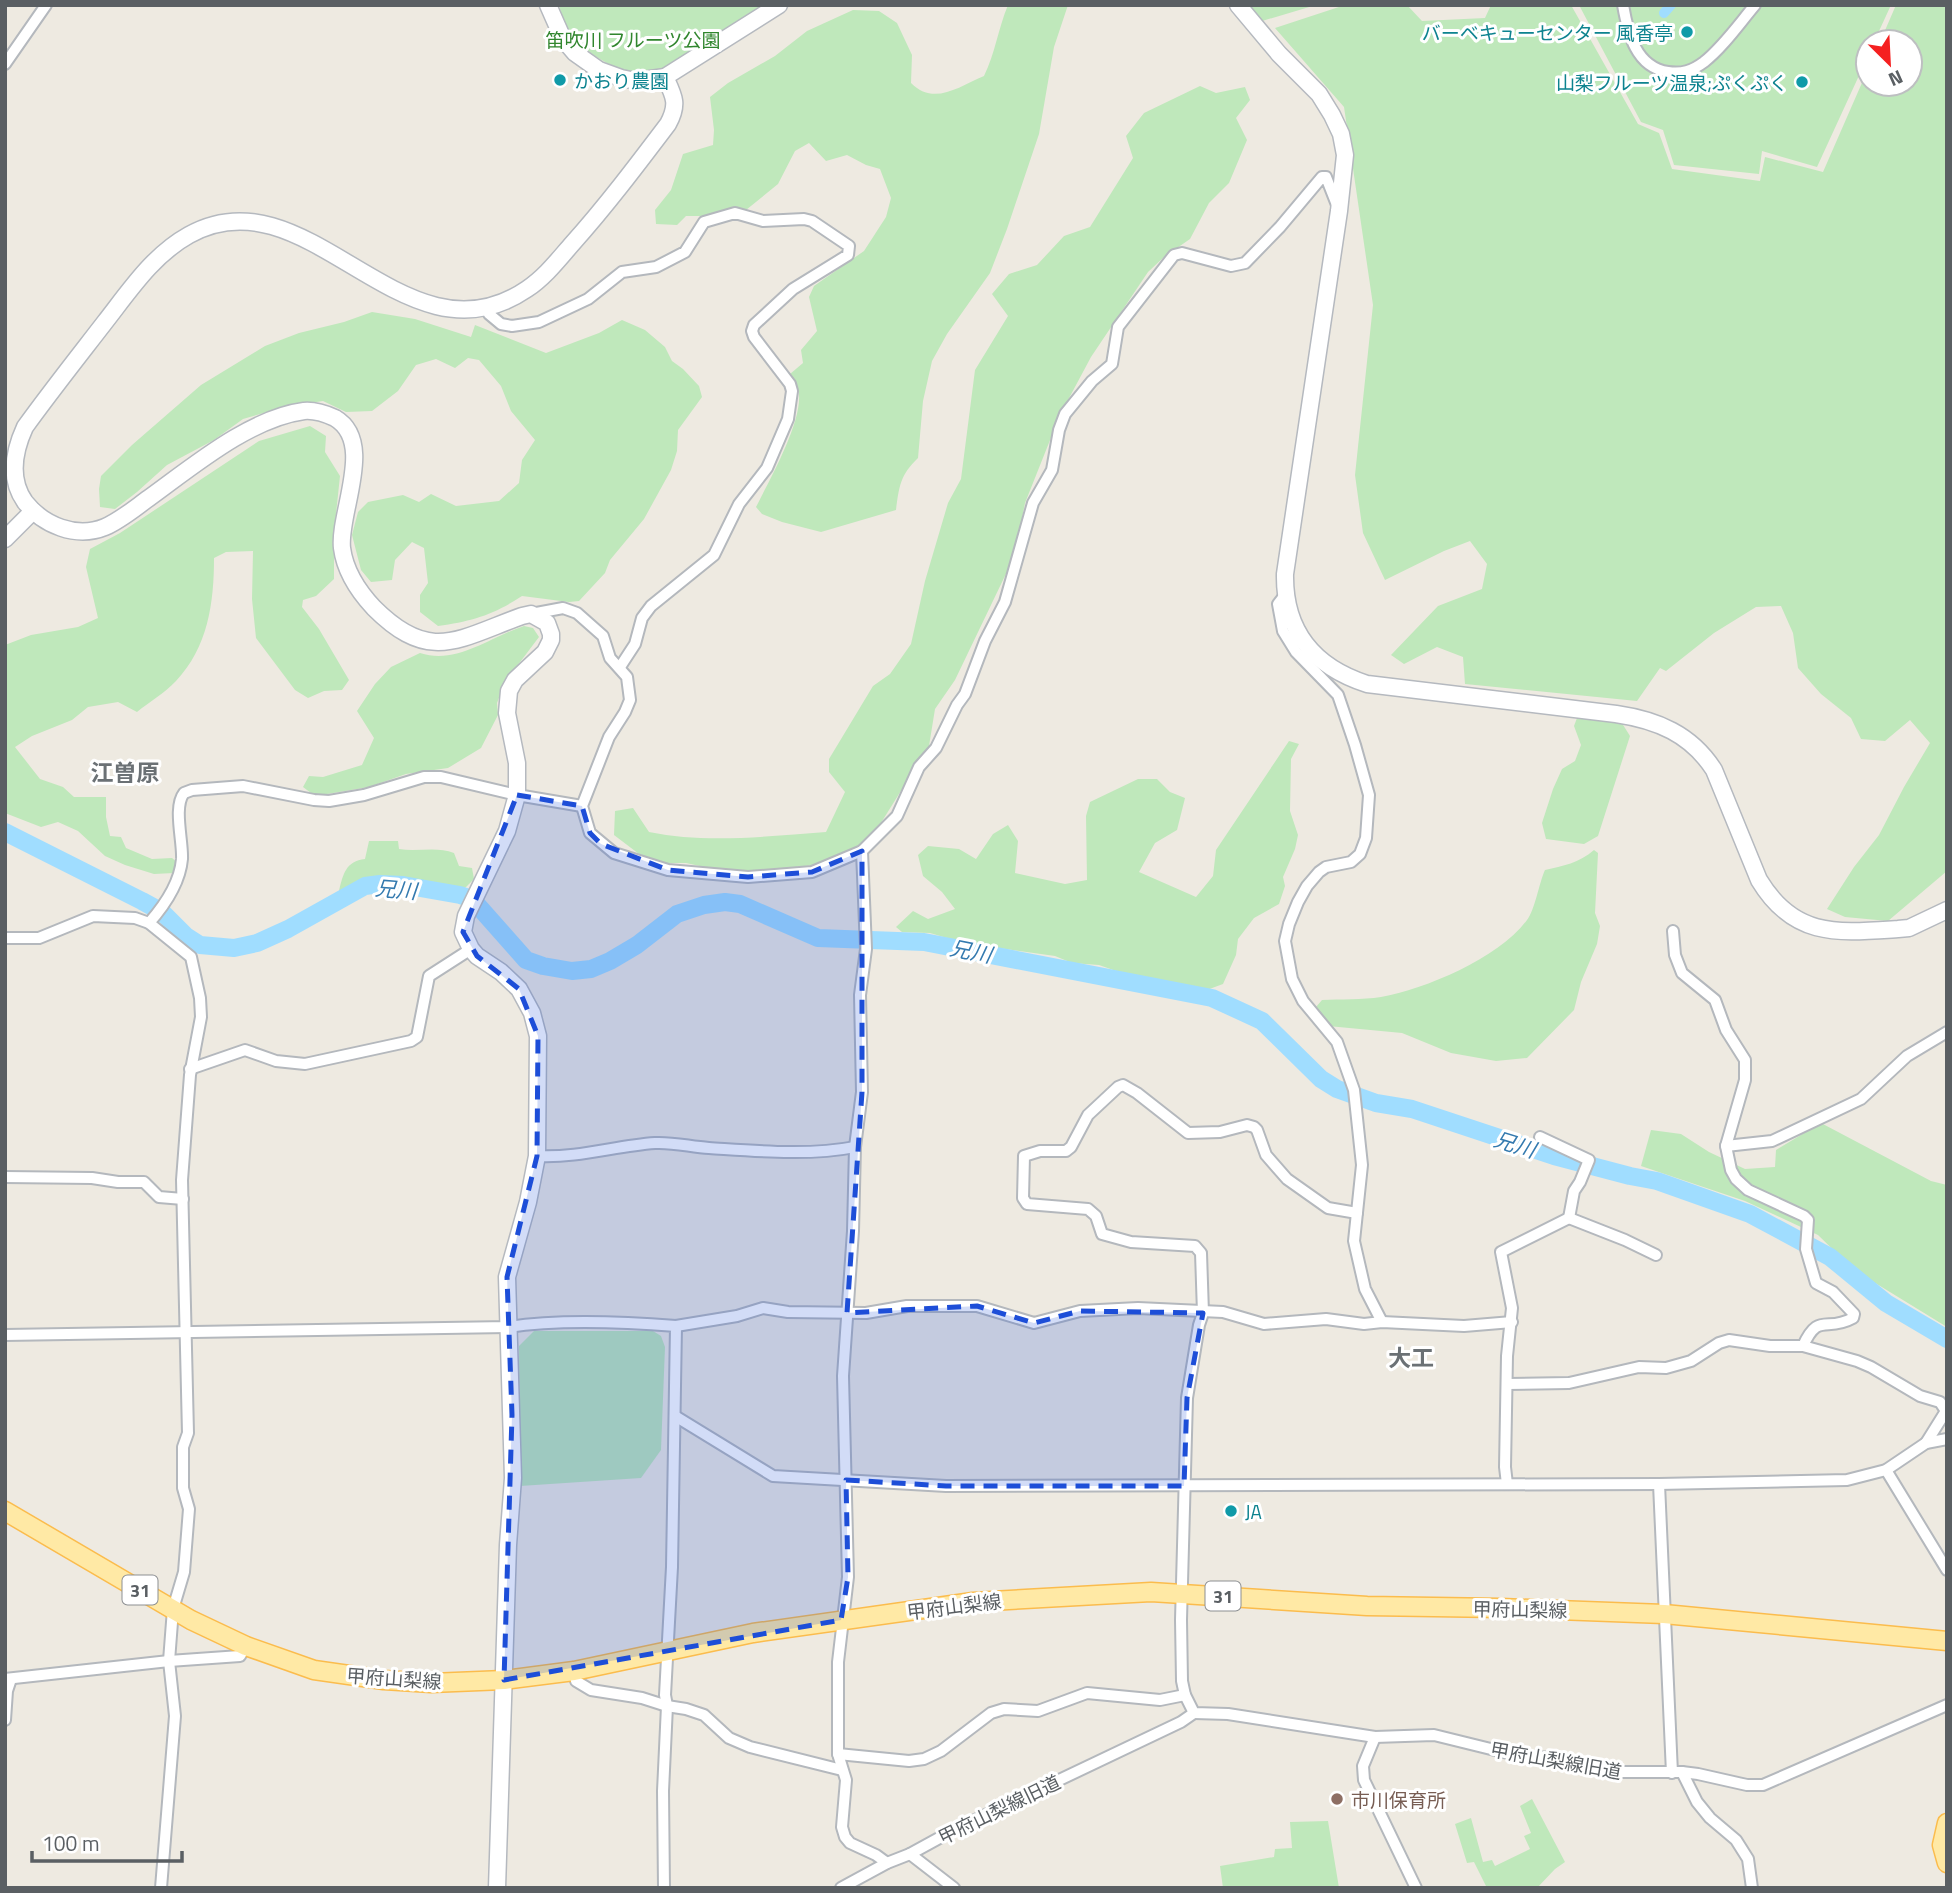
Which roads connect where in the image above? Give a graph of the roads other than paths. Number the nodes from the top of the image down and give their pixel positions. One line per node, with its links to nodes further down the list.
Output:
1 (46, 5): 7 (street)
2 (548, 5): 8 (street)
3 (779, 5): 8 (street)
4 (1238, 5): 9 (street)
5 (1623, 5): 6 (street)
6 (1755, 5)
7 (5, 64)
8 (664, 77): 10 (street)
9 (1339, 211): 13 (street); 18 (street)
10 (486, 307): 11 (street); 15 (street)
11 (33, 511): 12 (street); 14 (street)
12 (5, 539)
13 (1285, 595): 19 (street); 32 (street)
14 (531, 614): 15 (street); 16 (street)
15 (620, 667): 17 (street)
16 (517, 795): 17 (street); 20 (street); 23 (street)
17 (582, 806): 18 (street)
18 (862, 851): 28 (street)
19 (1947, 910)
20 (151, 920): 22 (street); 25 (street)
21 (1672, 931): 27 (street)
22 (5, 938)
23 (471, 949): 25 (street); 29 (street)
24 (1947, 1032): 27 (street)
25 (190, 1069): 31 (street)
26 (1540, 1137): 33 (street)
27 (1726, 1146): 43 (street)
28 (855, 1147): 29 (street); 35 (street)
29 (537, 1156): 40 (street)
30 (5, 1177): 31 (street)
31 (183, 1199): 41 (street)
32 (1357, 1213): 36 (street); 37 (street)
33 (1569, 1218): 34 (street); 38 (street)
34 (1656, 1255)
35 (847, 1313): 36 (street); 39 (street); 49 (street)
36 (1203, 1313): 37 (street); 52 (street)
37 (1382, 1322): 38 (street)
38 (1512, 1322): 44 (street)
39 (676, 1326): 40 (street); 45 (street)
40 (508, 1327): 41 (street); 65 (street)
41 (186, 1331): 42 (street); 56 (street)
42 (5, 1335)
43 (1803, 1346): 44 (street); 47 (street)
44 (1507, 1384): 50 (street)
45 (675, 1416): 49 (street); 61 (street)
46 (1947, 1439): 47 (street)
47 (1926, 1443): 48 (street)
48 (1886, 1470): 51 (street); 54 (street)
49 (846, 1480): 52 (street); 58 (street)
50 (1507, 1484): 51 (street); 52 (street)
51 (1659, 1484): 57 (street)
52 (1184, 1486): 55 (street)
53 (5, 1511): 56 (main road, 甲府山梨線 / 31)
54 (1947, 1570)
55 (1183, 1595): 57 (main road, 甲府山梨線 / 31); 58 (main road, 甲府山梨線 / 31); 66 (street)
56 (173, 1609): 60 (main road, 甲府山梨線 / 31); 62 (street)
57 (1664, 1614): 59 (main road, 甲府山梨線 / 31); 74 (street)
58 (841, 1620): 61 (main road, 甲府山梨線 / 31); 72 (street)
59 (1947, 1641)
60 (246, 1646): 62 (street); 65 (main road, 甲府山梨線 / 31)
61 (669, 1651): 63 (main road, 甲府山梨線 / 31); 68 (street)
62 (169, 1661): 64 (street); 79 (street)
63 (574, 1671): 65 (main road, 甲府山梨線 / 31); 68 (street)
64 (8, 1679): 70 (street)
65 (504, 1680): 80 (street)
66 (1185, 1695): 69 (street); 72 (street)
67 (1947, 1705): 74 (street, 甲府山梨線旧道)
68 (667, 1706): 73 (street); 81 (street)
69 (1194, 1713): 71 (street, 甲府山梨線旧道); 76 (street, 甲府山梨線旧道)
70 (5, 1720)
71 (1375, 1737): 74 (street, 甲府山梨線旧道); 84 (street)
72 (838, 1754): 73 (street)
73 (842, 1770): 77 (street)
74 (1677, 1772): 85 (street)
75 (1947, 1823): 78 (main road)
76 (911, 1854): 77 (street, 甲府山梨線旧道); 83 (street)
77 (887, 1863): 82 (street, 甲府山梨線旧道)
78 (1947, 1863)
79 (162, 1888)
80 (497, 1888)
81 (664, 1888)
82 (841, 1888)
83 (954, 1888)
84 (1416, 1888)
85 (1752, 1888)

